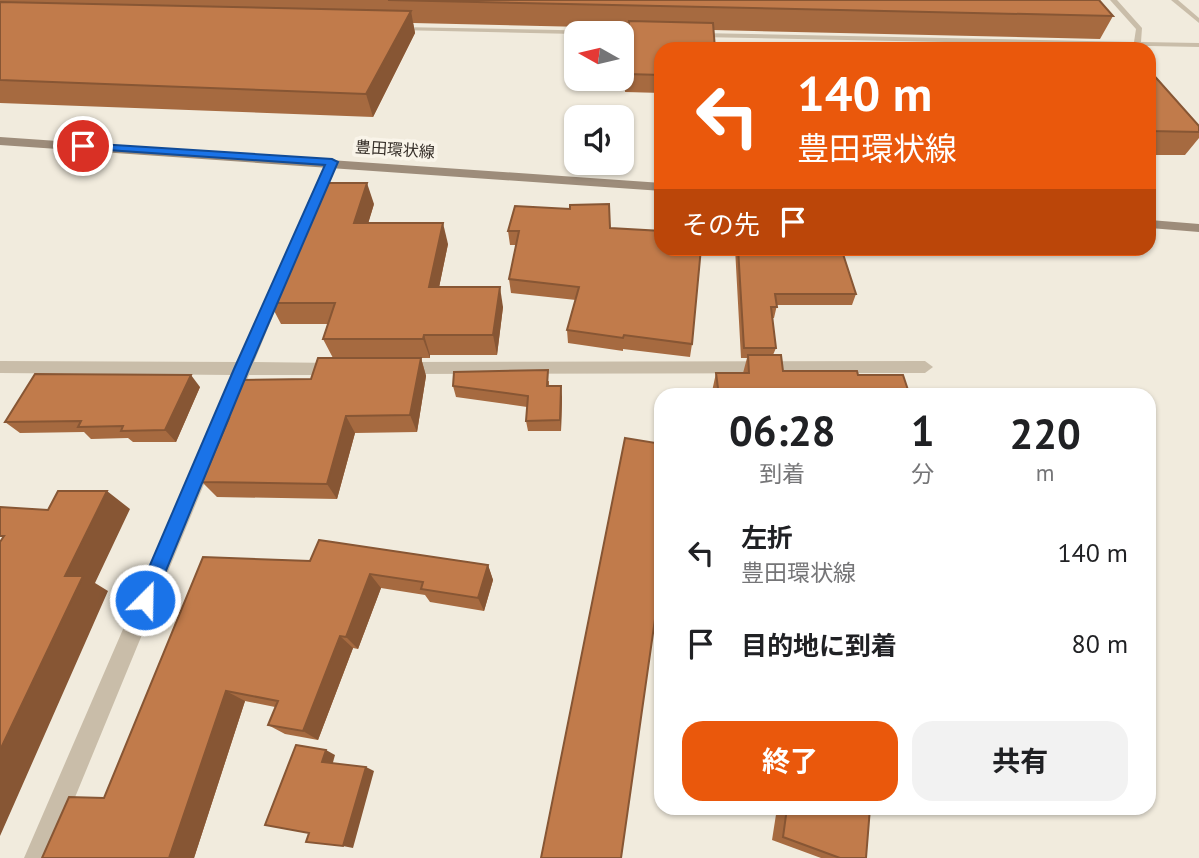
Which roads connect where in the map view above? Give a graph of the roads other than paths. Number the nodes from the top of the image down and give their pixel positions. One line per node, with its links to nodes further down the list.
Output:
1 (1113, 0): 10 (lane)
2 (1174, 0): 3 (lane)
3 (1198, 20)
4 (390, 29): 5 (lane)
5 (564, 32)
6 (634, 33): 7 (lane)
7 (649, 34)
8 (691, 35): 9 (lane)
9 (1038, 42)
10 (1137, 42)
11 (1156, 44): 12 (lane)
12 (1199, 45)
13 (0, 141): 14 (main road, 豊田環状線)
14 (332, 162): 15 (main road, 豊田環状線); 16 (street)
15 (654, 186)
16 (306, 223)
17 (1156, 224): 18 (main road)
18 (1199, 228)
19 (284, 271): 23 (street)
20 (0, 367): 23 (street)
21 (925, 367): 22 (street)
22 (381, 368)
23 (242, 369): 24 (street); 25 (street)
24 (353, 369)
25 (37, 858)

